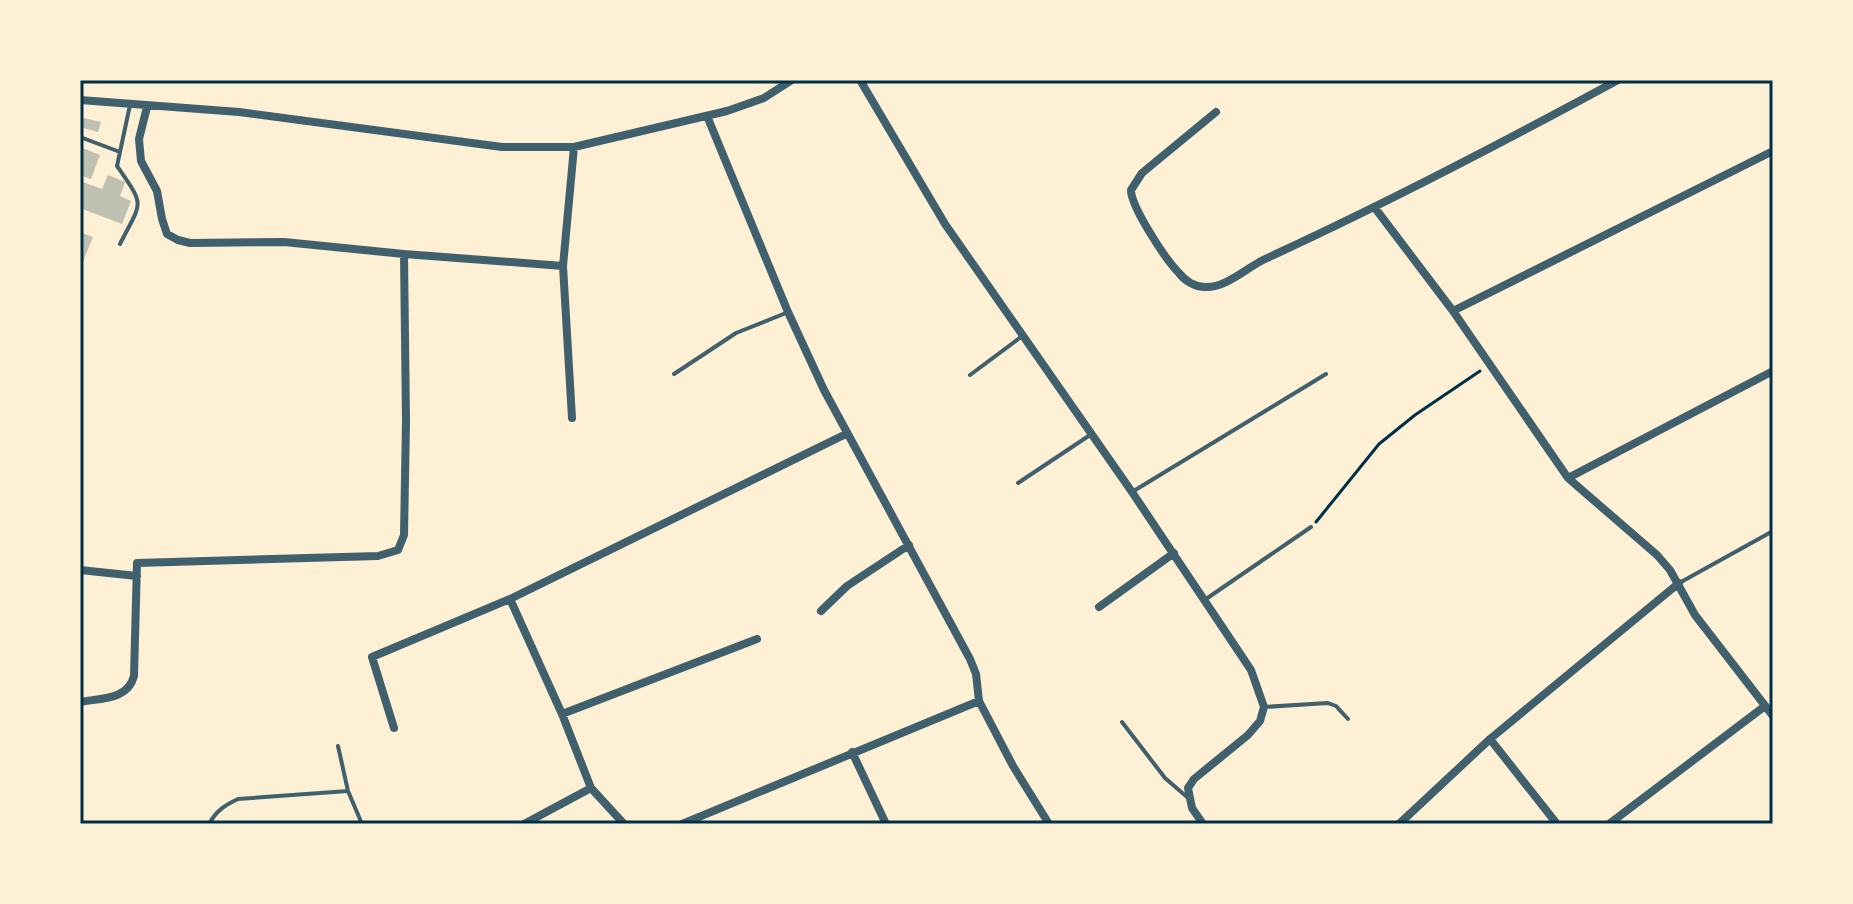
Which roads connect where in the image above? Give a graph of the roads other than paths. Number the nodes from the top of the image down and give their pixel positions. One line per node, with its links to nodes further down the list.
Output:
1 (792, 80): 8 (street)
2 (860, 80): 19 (street)
3 (1618, 80): 13 (street)
4 (80, 100): 5 (street)
5 (130, 105): 6 (street); 12 (lane)
6 (147, 107): 10 (street); 15 (street)
7 (1216, 112): 13 (street)
8 (707, 116): 10 (street); 18 (street)
9 (80, 137): 12 (lane)
10 (574, 147): 16 (street)
11 (1773, 151): 17 (street)
12 (120, 152): 14 (lane)
13 (1375, 208): 17 (street)
14 (120, 244)
15 (404, 254): 16 (street); 35 (street)
16 (563, 266): 24 (street)
17 (1453, 311): 27 (street)
18 (788, 312): 21 (lane); 26 (street)
19 (1023, 335): 23 (lane); 25 (street)
20 (1773, 371): 27 (street)
21 (674, 374)
22 (1326, 374): 29 (lane)
23 (970, 375)
24 (572, 418)
25 (1092, 433): 28 (lane); 29 (street)
26 (846, 434): 32 (street); 37 (street)
27 (1568, 478): 36 (street)
28 (1018, 483)
29 (1132, 492): 33 (street)
30 (1311, 527): 38 (lane)
31 (1773, 531): 36 (lane)
32 (909, 545): 40 (street); 42 (street)
33 (1174, 553): 38 (street); 39 (street)
34 (80, 570): 35 (street)
35 (137, 576): 43 (street)
36 (1679, 583): 44 (street); 51 (street)
37 (510, 599): 46 (street); 50 (street)
38 (1206, 599): 45 (street)
39 (1099, 607)
40 (821, 611)
41 (757, 639): 46 (street)
42 (979, 701): 53 (street); 63 (street)
43 (80, 702)
44 (1765, 706): 47 (street); 67 (street)
45 (1264, 707): 48 (lane); 56 (street)
46 (562, 714): 54 (street)
47 (1773, 716)
48 (1348, 719)
49 (1122, 722): 56 (lane)
50 (394, 728)
51 (1490, 739): 65 (street); 66 (street)
52 (338, 746): 55 (lane)
53 (852, 752): 61 (street); 62 (street)
54 (591, 788): 59 (street); 60 (street)
55 (348, 791): 57 (lane); 58 (lane)
56 (1189, 798): 64 (street)
57 (209, 824)
58 (362, 824)
59 (524, 824)
60 (624, 824)
61 (682, 824)
62 (886, 824)
63 (1049, 824)
64 (1203, 824)
65 (1399, 824)
66 (1557, 824)
67 (1609, 824)

